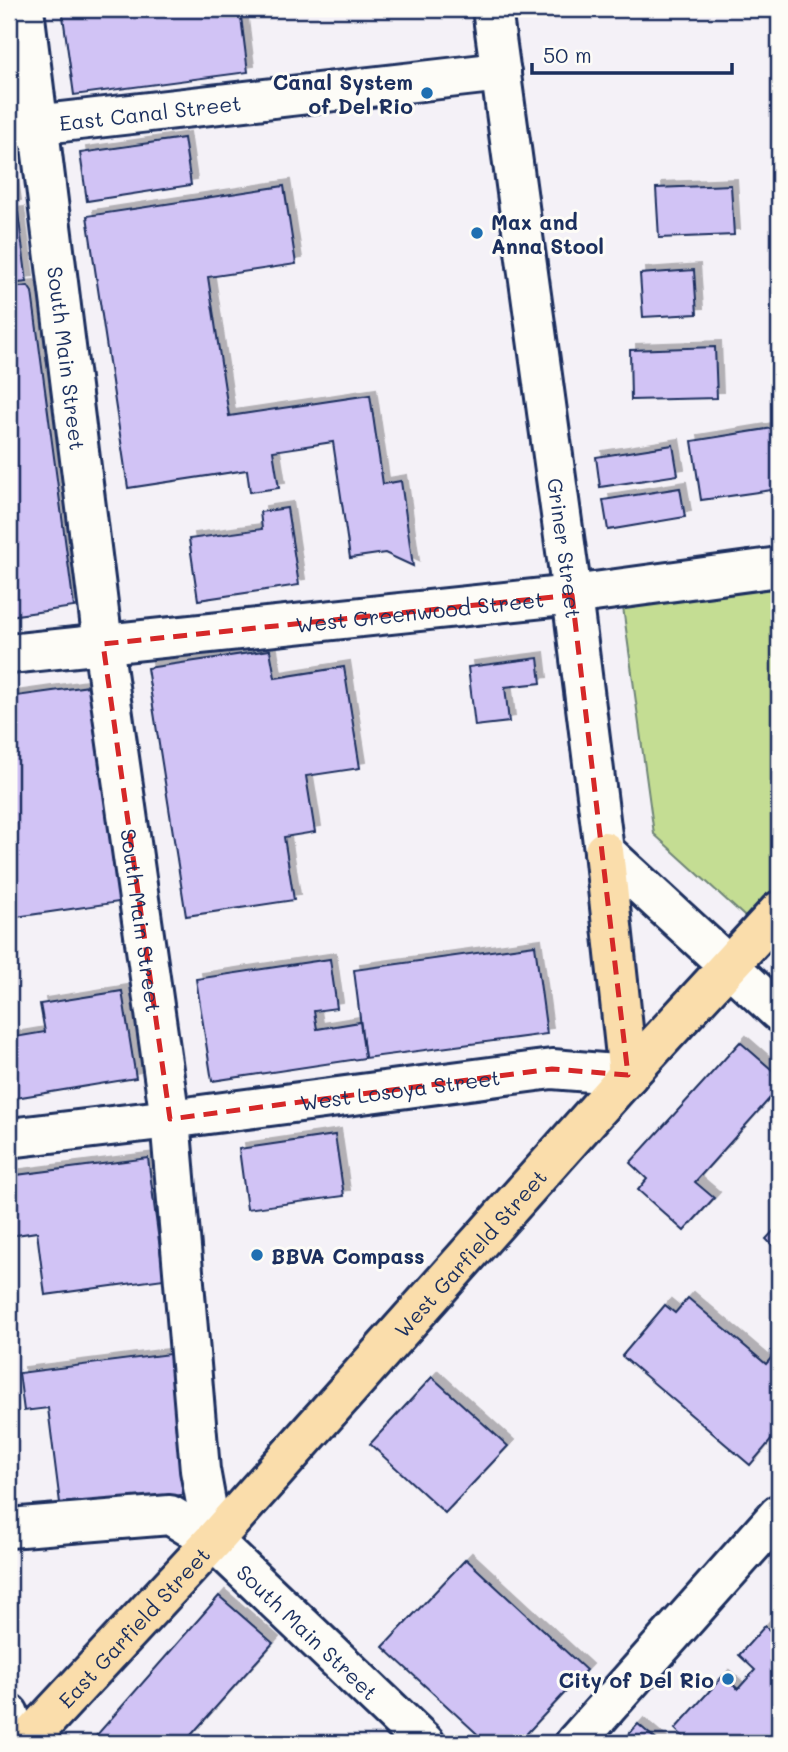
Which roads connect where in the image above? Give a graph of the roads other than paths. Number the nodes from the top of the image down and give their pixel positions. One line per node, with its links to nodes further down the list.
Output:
1 (24, 9): 4 (street, South Main Street)
2 (492, 9): 3 (street, Griner Street)
3 (501, 72): 4 (street, East Canal Street); 6 (street, Griner Street)
4 (24, 126): 7 (street, South Main Street)
5 (779, 568): 6 (street, West Greenwood Street)
6 (572, 595): 7 (street, West Greenwood Street); 9 (street, Griner Street)
7 (103, 644): 8 (street, West Greenwood Street); 14 (street, South Main Street)
8 (9, 654)
9 (604, 851): 11 (street); 13 (main road)
10 (779, 911): 11 (main road, West Garfield Street)
11 (727, 966): 12 (street); 13 (main road, West Garfield Street)
12 (779, 1012)
13 (628, 1075): 14 (street, West Losoya Street); 18 (main road, West Garfield Street)
14 (170, 1119): 15 (street, West Losoya Street); 18 (street, South Main Street)
15 (9, 1138)
16 (779, 1514): 23 (street)
17 (9, 1528): 18 (street)
18 (214, 1541): 21 (main road, East Garfield Street); 22 (street, South Main Street)
19 (9, 1714): 20 (street)
20 (16, 1743)
21 (25, 1743)
22 (425, 1743)
23 (575, 1743)

